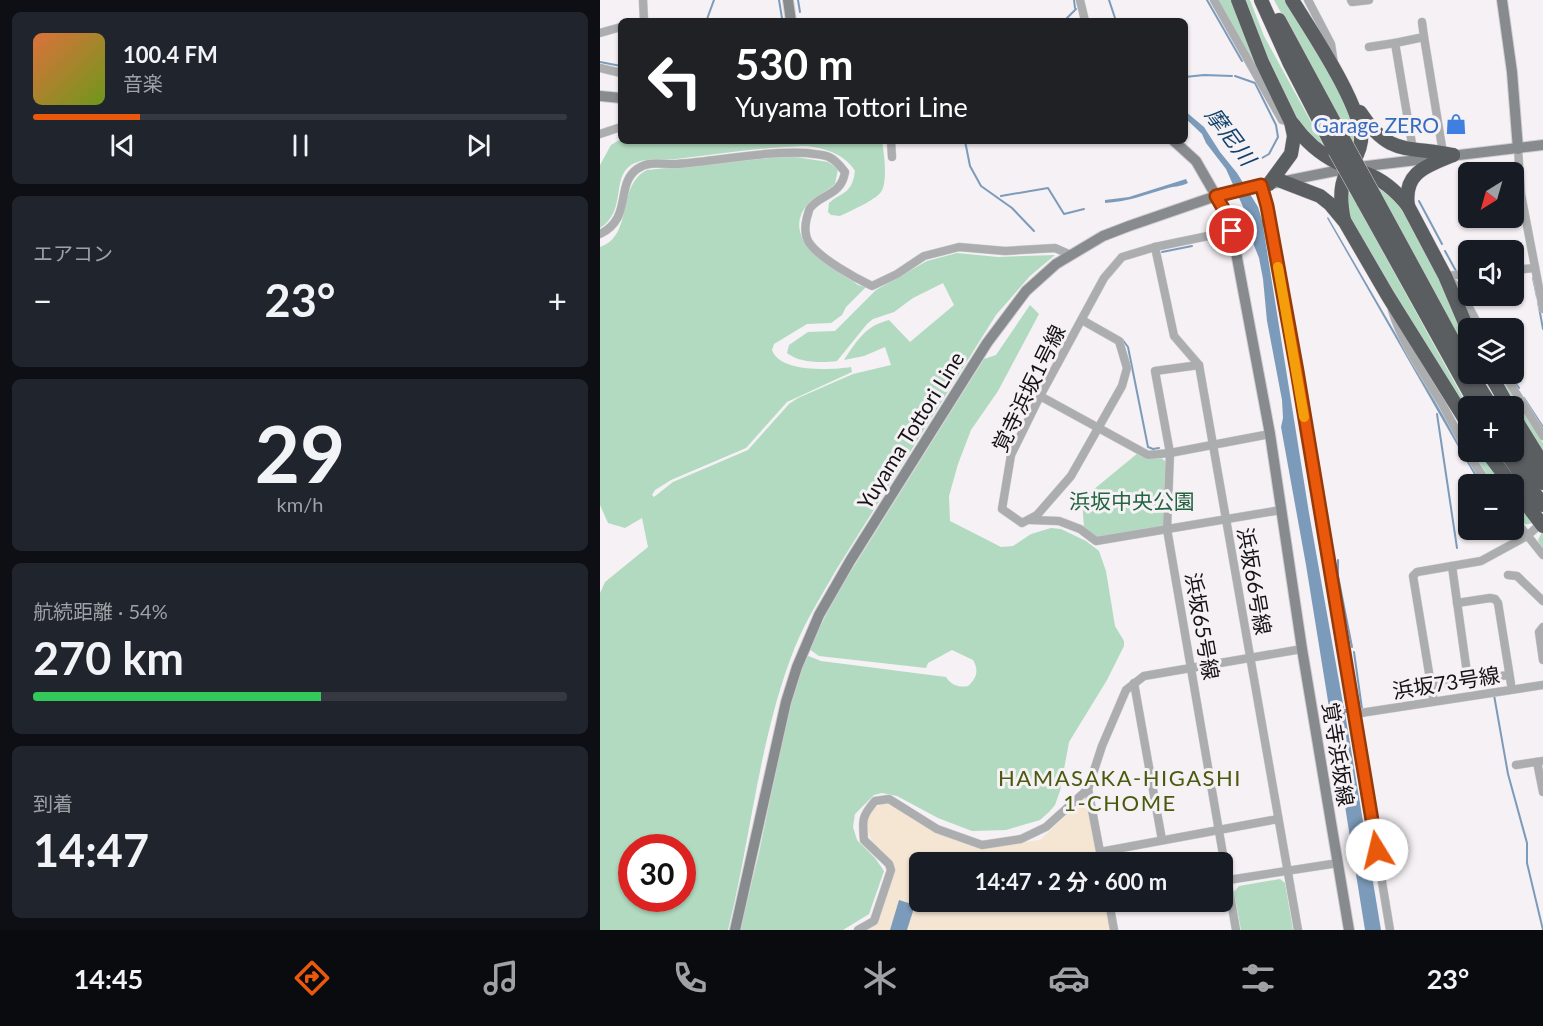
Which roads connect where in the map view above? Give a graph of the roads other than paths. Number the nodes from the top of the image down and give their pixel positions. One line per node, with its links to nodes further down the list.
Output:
1 (643, 0): 13 (street)
2 (788, 0): 14 (main road)
3 (1080, 0): 15 (street)
4 (1214, 0): 27 (street)
5 (1238, 0): 27 (highway)
6 (1261, 0): 33 (highway)
7 (1268, 0): 33 (highway)
8 (1292, 0): 24 (highway)
9 (1308, 0): 24 (street)
10 (1351, 0): 11 (street)
11 (1369, 0)
12 (1502, 0): 34 (main road)
13 (644, 18)
14 (791, 18)
15 (1084, 18)
16 (1422, 22): 19 (street)
17 (618, 28): 18 (street)
18 (600, 33)
19 (1424, 37): 20 (street); 36 (street)
20 (1395, 43): 21 (street); 35 (street)
21 (1370, 47)
22 (600, 68): 23 (street)
23 (618, 72)
24 (1336, 75): 35 (highway); 38 (highway)
25 (600, 96): 26 (main road)
26 (618, 98)
27 (1292, 123): 38 (highway); 39 (highway)
28 (618, 128): 29 (street)
29 (600, 135)
30 (891, 144): 37 (street)
31 (1177, 144): 40 (main road, 覚寺浜坂線)
32 (1543, 145): 34 (main road, Yuyama Tottori Line)
33 (1340, 147): 41 (highway, bridge)
34 (1518, 149): 36 (main road, Yuyama Tottori Line); 48 (street)
35 (1413, 150): 36 (highway)
36 (1448, 154): 38 (main road, Yuyama Tottori Line); 42 (highway)
37 (892, 157)
38 (1350, 168): 39 (main road, Yuyama Tottori Line); 42 (highway); 43 (highway)
39 (1266, 185): 40 (main road, Yuyama Tottori Line); 43 (highway); 101 (street)
40 (1216, 196): 44 (main road, 覚寺浜坂線); 47 (main road, Yuyama Tottori Line)
41 (1368, 198): 58 (highway); 62 (highway)
42 (1408, 206): 51 (highway)
43 (1345, 222): 53 (highway)
44 (1232, 231): 46 (street, 覚寺浜坂1号線); 66 (main road, 覚寺浜坂線)
45 (600, 234): 47 (street)
46 (1155, 247): 57 (street, 覚寺浜坂1号線); 59 (street)
47 (1071, 255): 116 (main road, Yuyama Tottori Line)
48 (1534, 268): 49 (street); 52 (street)
49 (1524, 269)
50 (1458, 275): 51 (street)
51 (1445, 276): 55 (highway); 56 (street)
52 (1541, 292): 54 (street)
53 (1388, 296): 63 (highway); 73 (street)
54 (1543, 309)
55 (1463, 318)
56 (1475, 318)
57 (1082, 320): 61 (street, 覚寺浜坂1号線); 64 (street, 覚寺浜坂1号線)
58 (1458, 351)
59 (1199, 365): 68 (street, 浜坂66号線); 69 (street, 浜坂65号線)
60 (1510, 384): 67 (street)
61 (1040, 396): 64 (street); 79 (street, 覚寺浜坂1号線)
62 (1472, 396)
63 (1458, 408)
64 (1098, 428): 69 (street); 79 (street, 覚寺浜坂1号線)
65 (1524, 433): 72 (highway)
66 (1270, 434): 68 (street); 77 (main road, 覚寺浜坂線)
67 (1543, 436)
68 (1213, 444): 69 (street); 78 (street, 浜坂66号線)
69 (1170, 453): 81 (street, 浜坂65号線)
70 (1524, 455): 74 (highway)
71 (1512, 462): 76 (highway)
72 (1543, 464)
73 (1481, 474)
74 (1543, 483)
75 (1524, 504): 80 (highway)
76 (1543, 505)
77 (1281, 510): 78 (street); 90 (main road, 覚寺浜坂線)
78 (1226, 518): 81 (street); 91 (street, 浜坂66号線)
79 (1029, 520): 81 (street)
80 (1539, 527): 83 (street)
81 (1167, 529): 93 (street, 浜坂65号線)
82 (1524, 532): 83 (street)
83 (1527, 536): 84 (street); 85 (street)
84 (1543, 555)
85 (1452, 566): 88 (street); 98 (street)
86 (1508, 575): 87 (street)
87 (1543, 601)
88 (1457, 603): 94 (street); 95 (street)
89 (1543, 627): 92 (street)
90 (1302, 649): 91 (street); 111 (main road, 覚寺浜坂線)
91 (1250, 657): 93 (street); 106 (street, 浜坂66号線)
92 (1543, 660)
93 (1192, 667): 96 (street); 107 (street, 浜坂65号線)
94 (1509, 675): 95 (street); 97 (street)
95 (1468, 680): 98 (street)
96 (1134, 683): 104 (street); 108 (street)
97 (1511, 684)
98 (1431, 685): 100 (street)
99 (1543, 685): 101 (street, 浜坂73号線)
100 (1433, 697)
101 (1354, 714): 122 (street)
102 (1540, 761): 103 (street); 105 (street)
103 (1516, 765)
104 (1088, 789): 109 (street); 117 (street)
105 (1543, 792)
106 (1278, 819): 107 (street); 112 (street, 浜坂66号線)
107 (1220, 831): 108 (street); 110 (street, 浜坂65号線)
108 (1162, 840): 109 (street)
109 (1100, 852)
110 (1222, 852)
111 (1338, 863): 112 (street); 121 (main road, 覚寺浜坂線)
112 (1287, 870): 113 (street); 120 (street, 浜坂66号線)
113 (1233, 879)
114 (1111, 912): 118 (street)
115 (1231, 912): 119 (street, 浜坂65号線)
116 (735, 930)
117 (858, 930)
118 (1114, 930)
119 (1234, 930)
120 (1298, 930)
121 (1349, 930)
122 (1390, 930)

